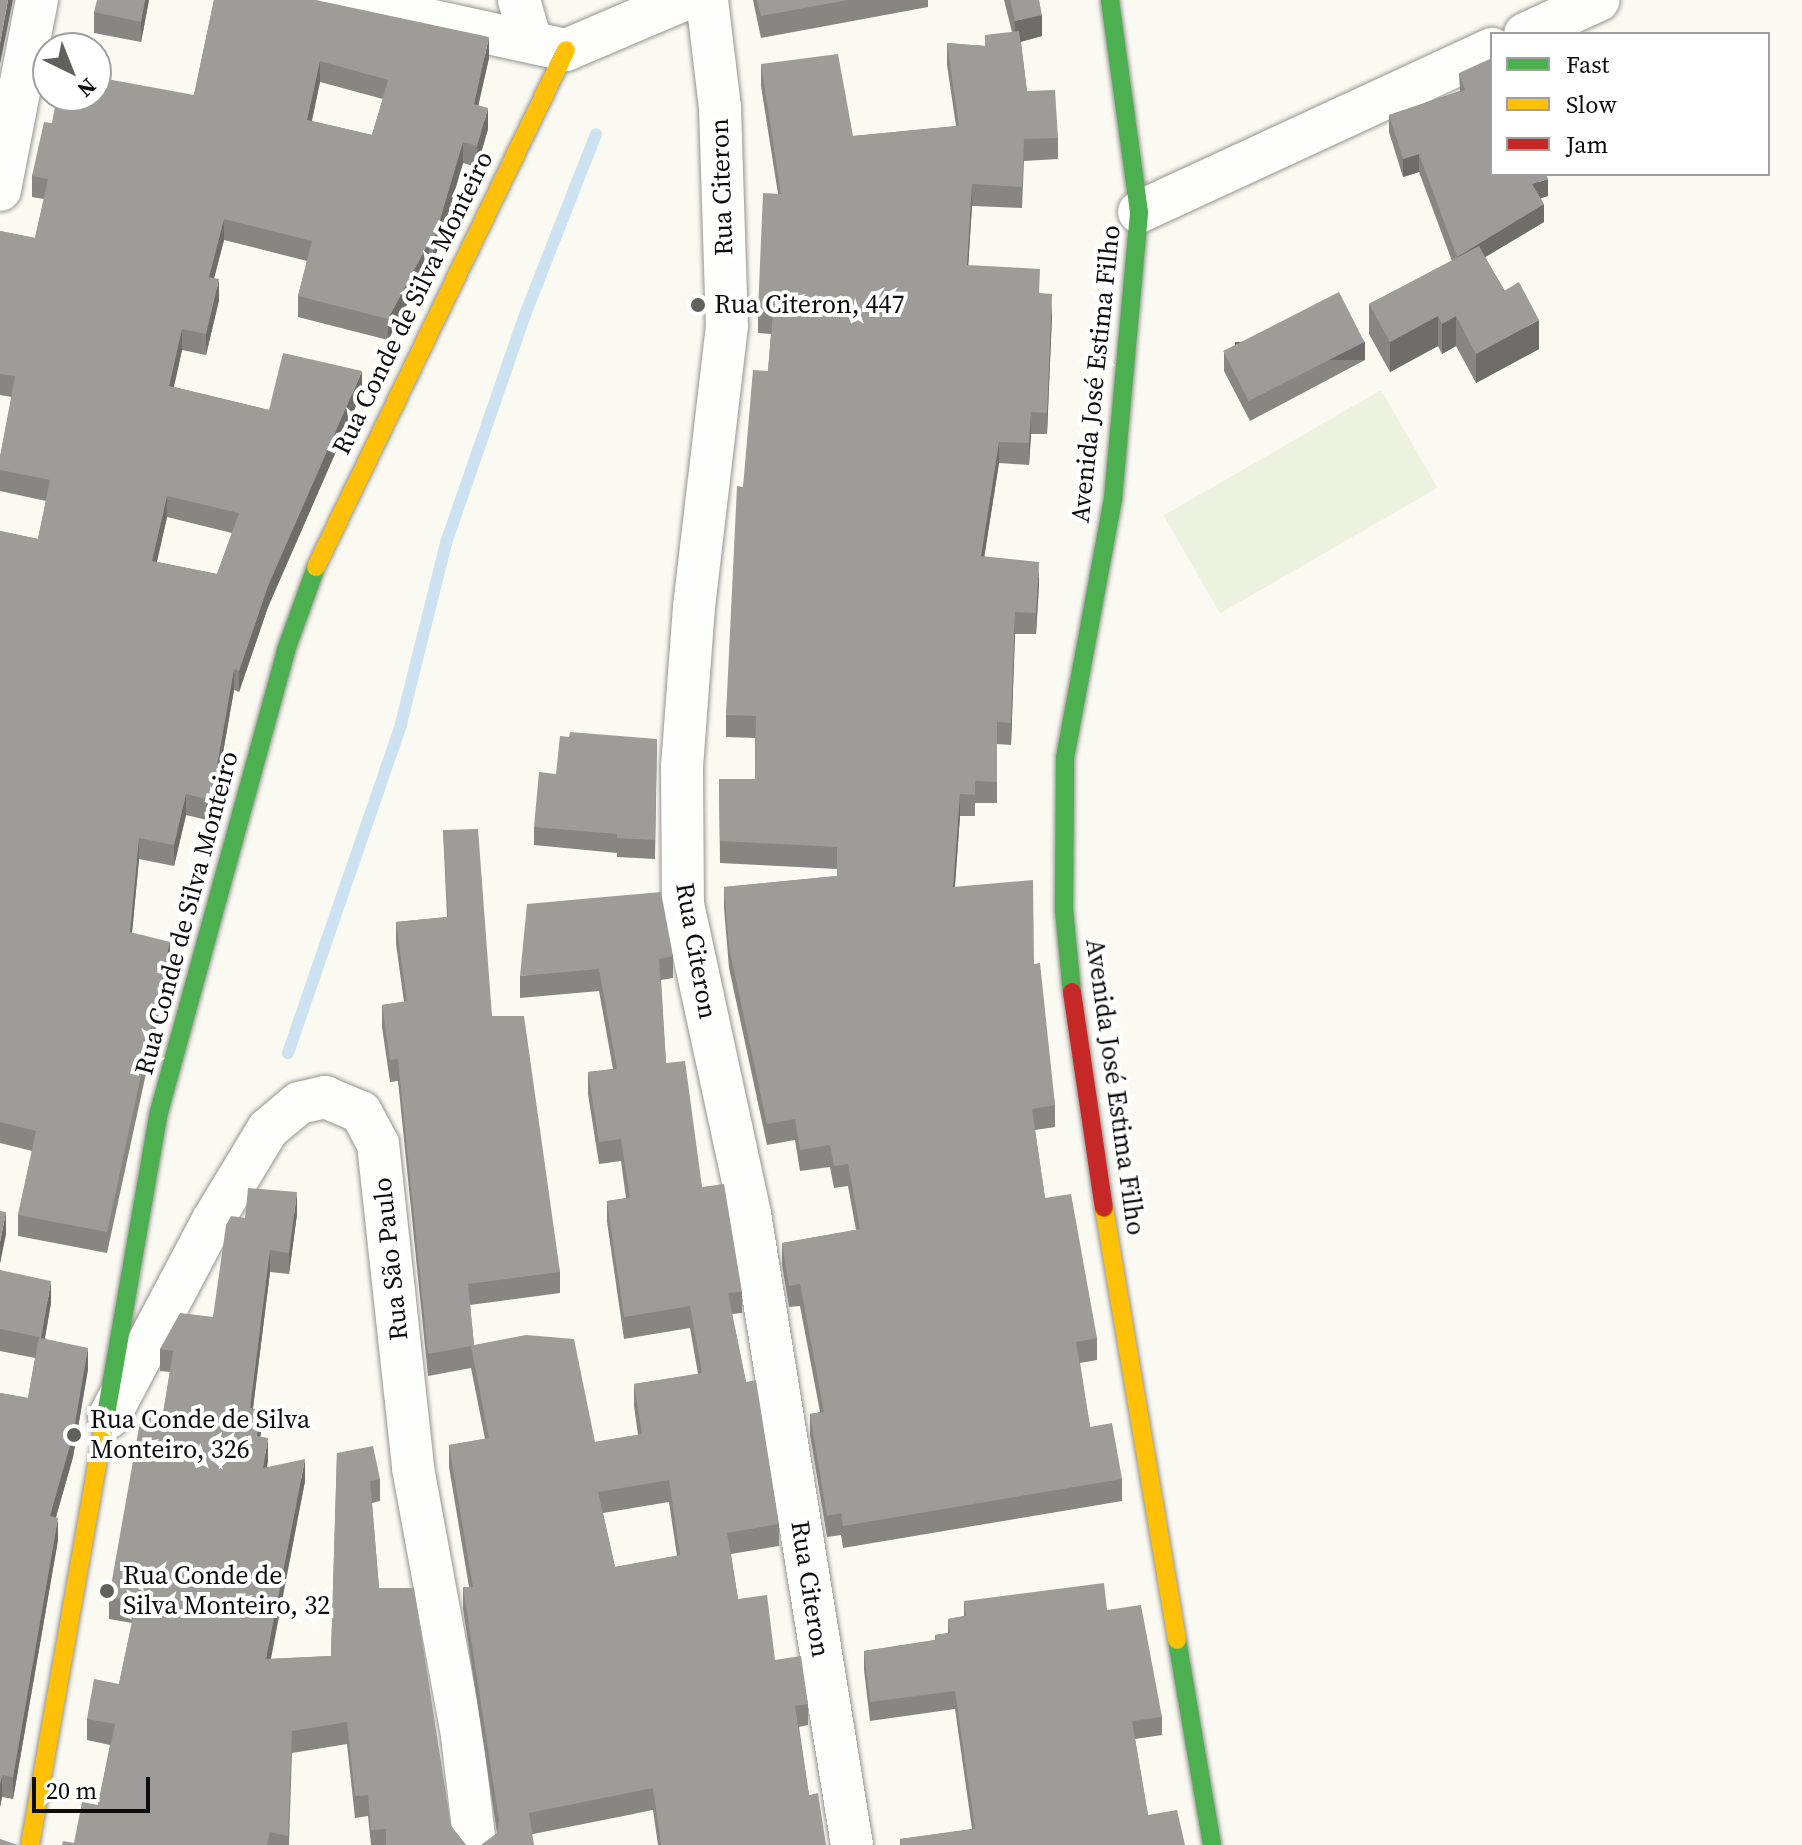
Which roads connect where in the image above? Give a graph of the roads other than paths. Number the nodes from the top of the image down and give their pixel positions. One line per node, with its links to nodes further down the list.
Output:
1 (37, 0): 11 (street)
2 (338, 0): 9 (street)
3 (519, 0): 9 (street)
4 (683, 0): 9 (street)
5 (707, 0): 16 (street, Rua Citeron)
6 (1110, 0): 12 (street, Avenida José Estima Filho)
7 (1599, 0): 8 (street)
8 (1529, 32)
9 (548, 45): 13 (street, Rua Conde de Silva Monteiro)
10 (1490, 50): 12 (street)
11 (0, 190)
12 (1139, 212): 17 (street, Avenida José Estima Filho)
13 (107, 1421): 14 (street, Rua Conde de Silva Monteiro); 15 (street, Rua São Paulo)
14 (30, 1845)
15 (475, 1845)
16 (852, 1845)
17 (1212, 1845)

